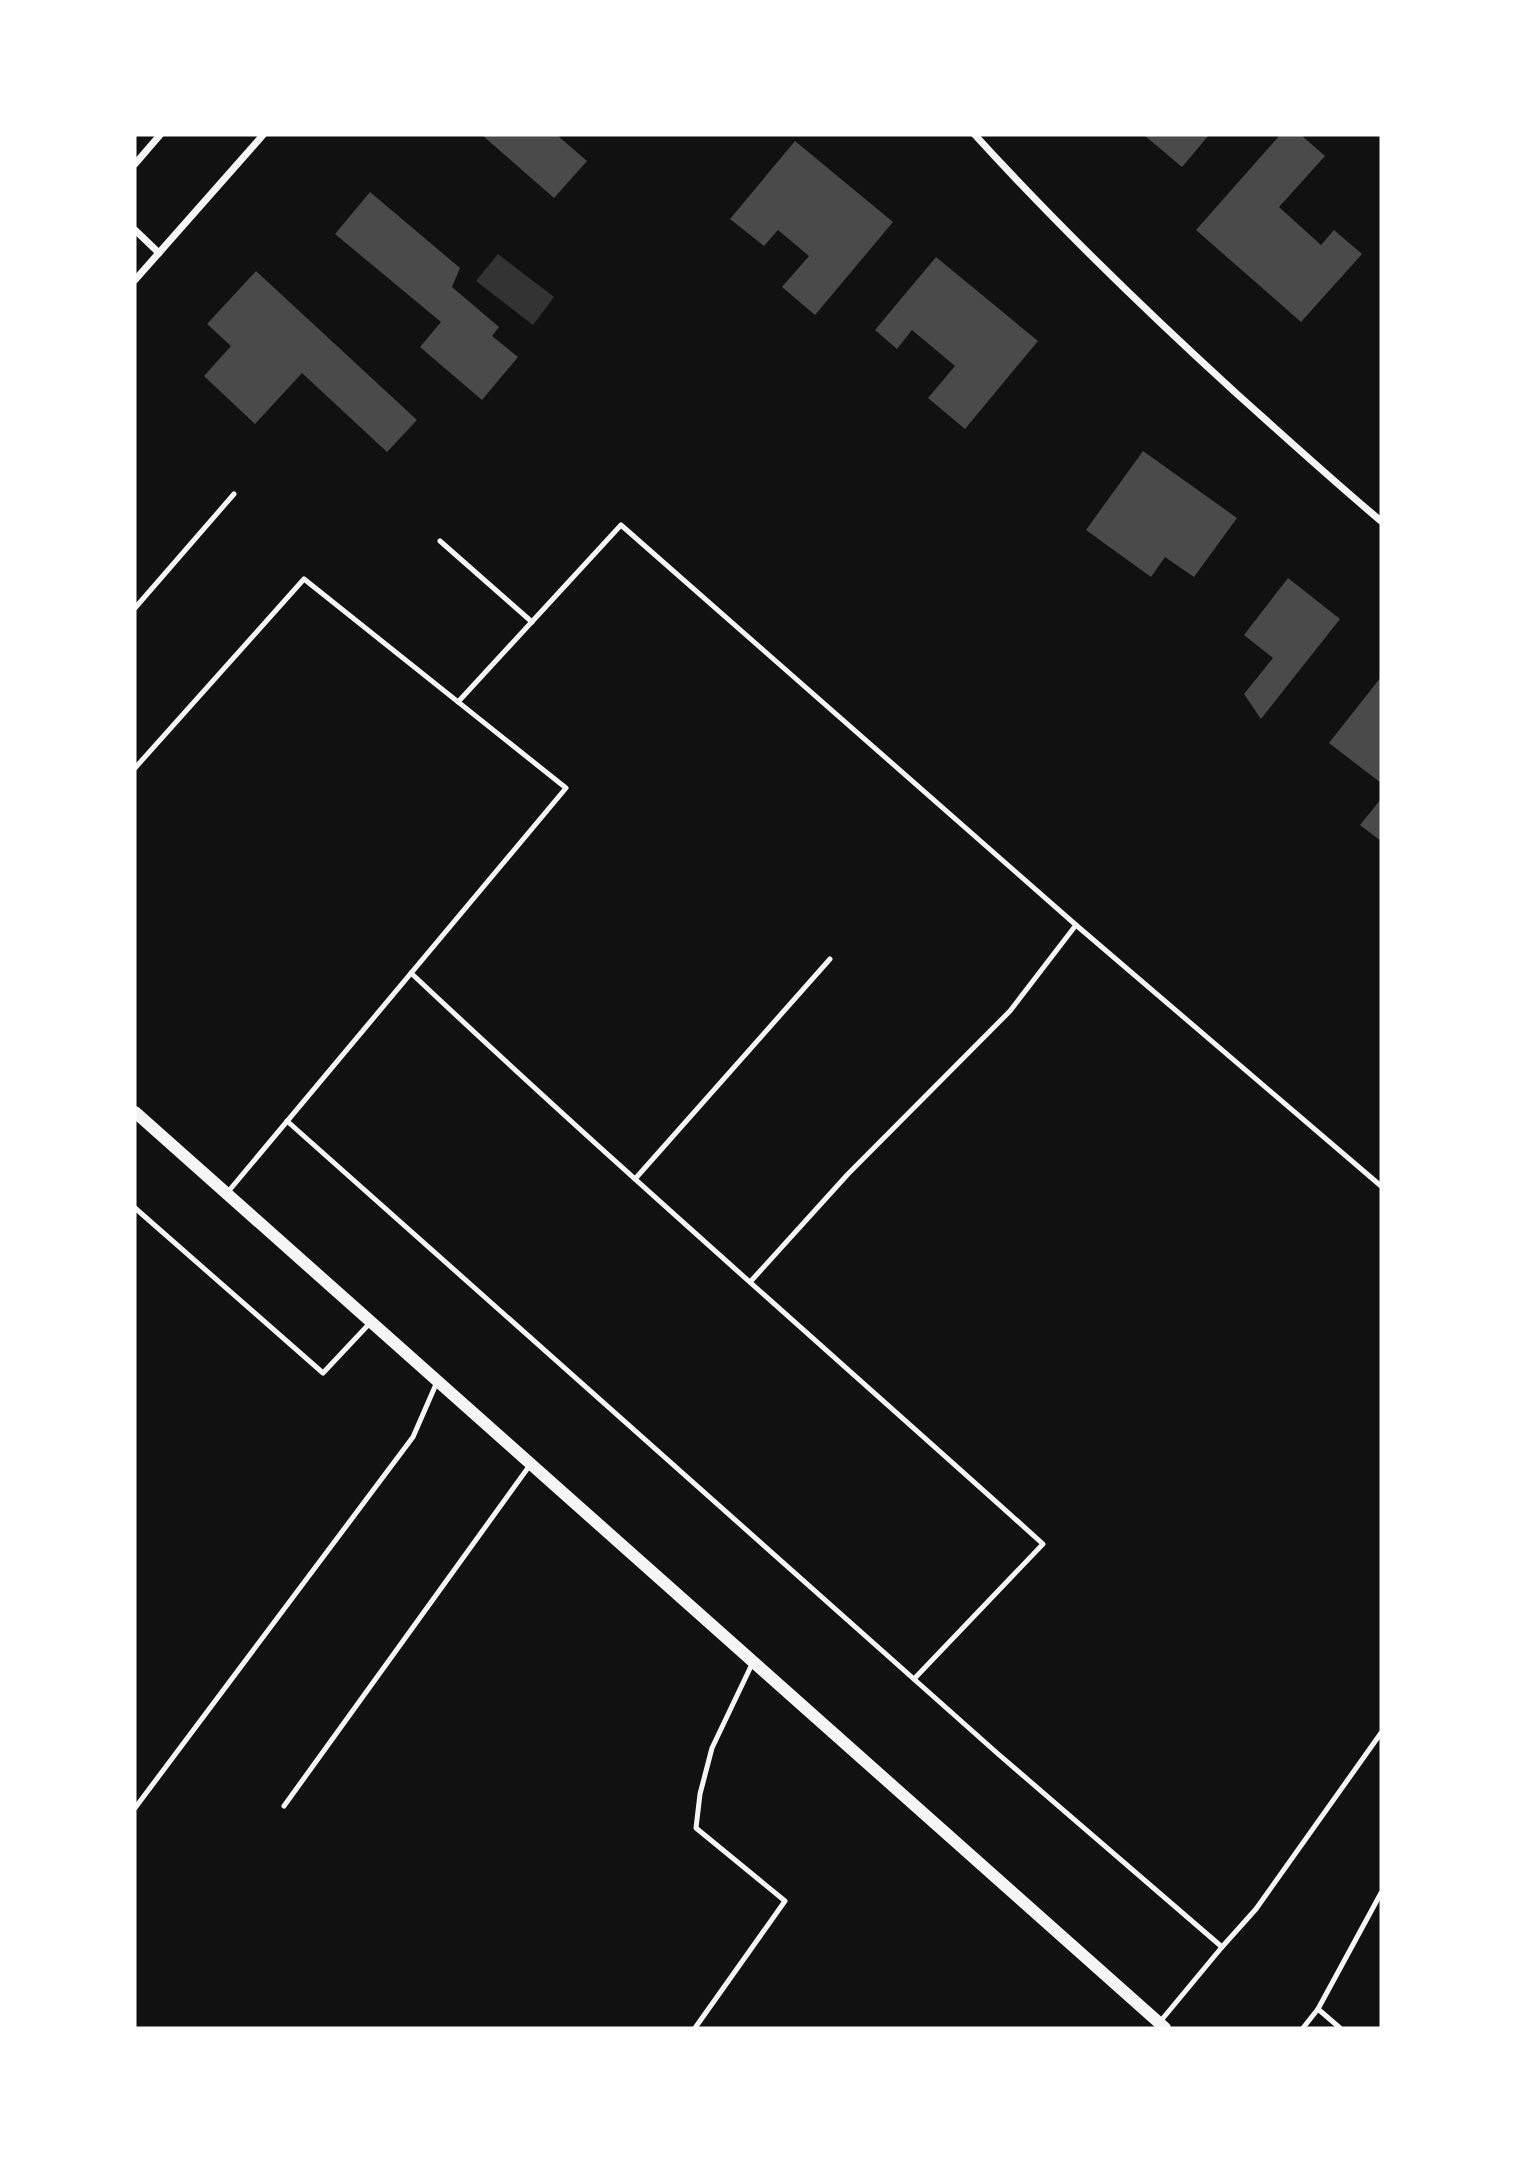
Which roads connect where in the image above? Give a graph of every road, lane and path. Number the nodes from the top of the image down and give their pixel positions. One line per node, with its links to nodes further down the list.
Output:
1 (160, 135): 4 (street)
2 (263, 135): 6 (street)
3 (975, 135): 9 (street)
4 (135, 164)
5 (135, 230): 6 (street)
6 (159, 253): 7 (street)
7 (135, 280)
8 (234, 494): 11 (lane)
9 (1381, 521)
10 (440, 541): 12 (lane)
11 (135, 608)
12 (532, 622): 13 (lane); 15 (lane)
13 (458, 702): 14 (lane); 17 (lane)
14 (135, 768)
15 (1076, 925): 21 (lane); 24 (lane)
16 (830, 959): 20 (lane)
17 (411, 973): 19 (lane); 20 (lane)
18 (135, 1112): 22 (street)
19 (287, 1121): 22 (lane); 29 (lane)
20 (635, 1179): 24 (lane)
21 (1381, 1186)
22 (226, 1194): 25 (street)
23 (135, 1208): 25 (lane)
24 (751, 1281): 29 (lane)
25 (370, 1323): 26 (street)
26 (437, 1382): 27 (street); 32 (lane)
27 (530, 1465): 28 (street); 31 (lane)
28 (753, 1662): 36 (street); 37 (lane)
29 (914, 1679): 34 (lane)
30 (1381, 1733): 34 (lane)
31 (284, 1806)
32 (135, 1808)
33 (1381, 1893): 35 (lane)
34 (1222, 1947): 36 (lane)
35 (1318, 2009): 38 (lane); 39 (lane)
36 (1162, 2026)
37 (695, 2028)
38 (1303, 2028)
39 (1340, 2028)

